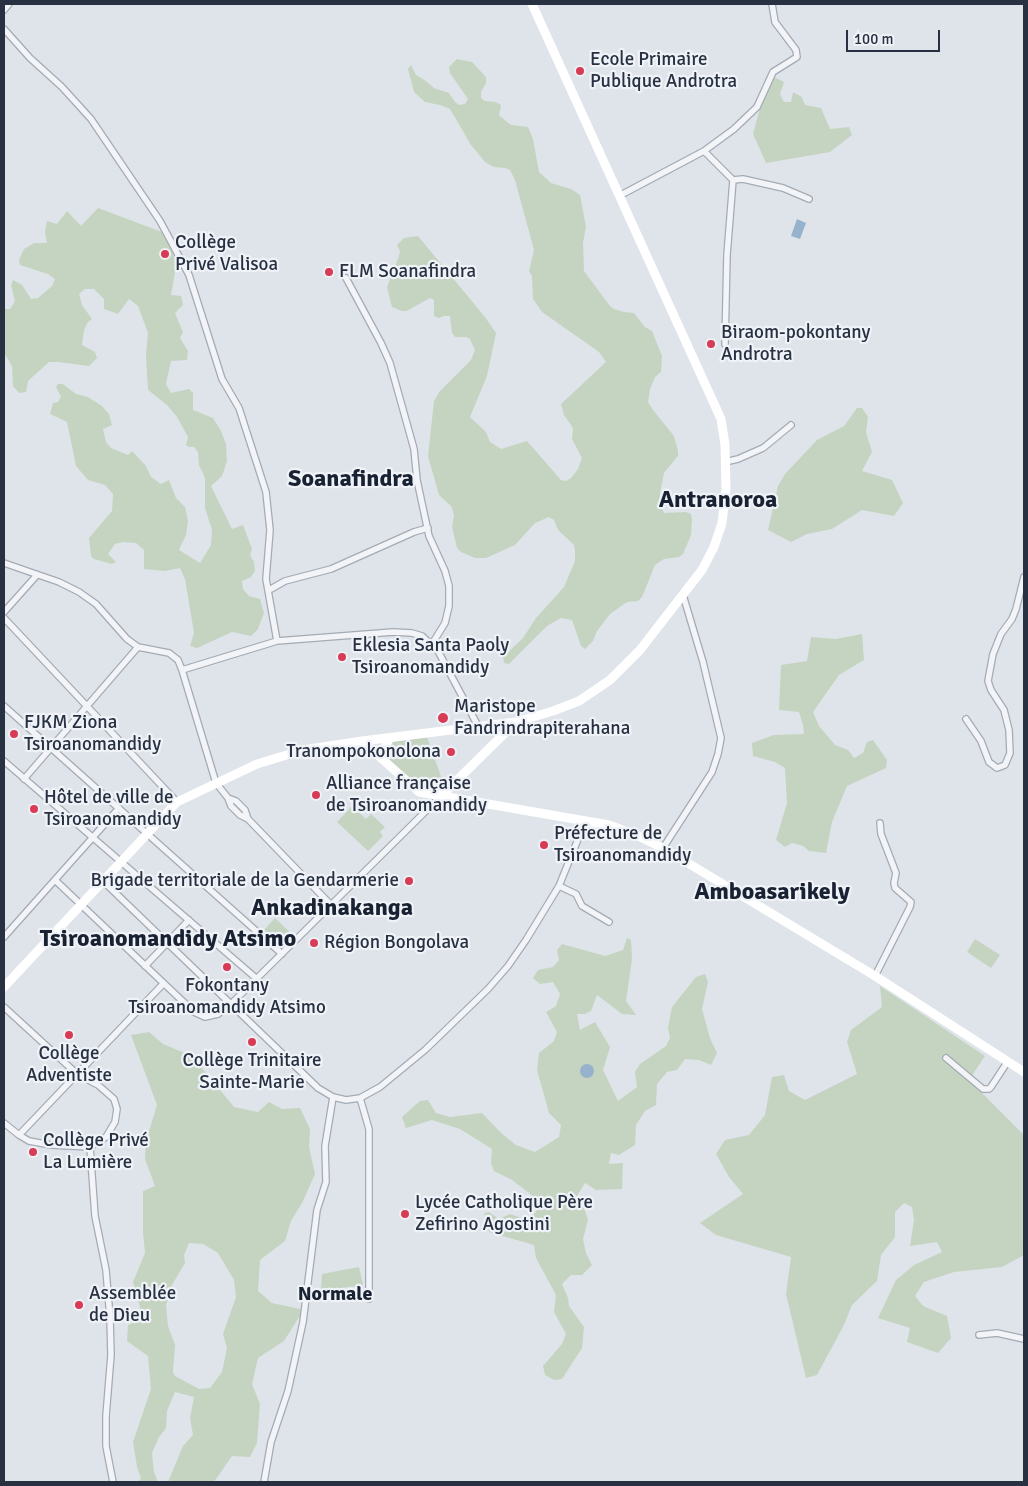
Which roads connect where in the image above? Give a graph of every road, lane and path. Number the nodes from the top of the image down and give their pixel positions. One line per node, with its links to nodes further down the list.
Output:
1 (9, 4): 4 (street)
2 (532, 4): 8 (main road)
3 (772, 4): 6 (street)
4 (4, 10)
5 (4, 29): 22 (street)
6 (704, 151): 7 (street); 8 (street)
7 (733, 180): 9 (street); 11 (street)
8 (619, 196): 13 (main road)
9 (809, 199)
10 (346, 278): 14 (street)
11 (725, 344)
12 (791, 425): 13 (street)
13 (726, 462): 19 (main road)
14 (428, 528): 18 (street); 23 (street)
15 (4, 563): 16 (street)
16 (37, 575): 20 (street); 24 (street)
17 (1024, 577): 28 (street)
18 (271, 590)
19 (683, 595): 29 (main road); 45 (street)
20 (4, 612)
21 (4, 618): 27 (street)
22 (277, 641): 23 (street); 25 (street)
23 (432, 644): 30 (street)
24 (138, 647): 25 (street); 27 (street)
25 (182, 670): 37 (street)
26 (4, 706): 33 (street)
27 (87, 706): 33 (street); 39 (street)
28 (966, 719)
29 (516, 722): 30 (main road); 38 (main road)
30 (478, 726): 31 (main road)
31 (389, 738): 32 (main road); 34 (main road)
32 (362, 741): 34 (main road); 37 (main road)
33 (51, 747): 36 (street); 40 (street)
34 (381, 758): 38 (main road)
35 (4, 761): 36 (street)
36 (24, 778): 44 (street)
37 (216, 783): 39 (main road); 51 (street)
38 (440, 797): 41 (main road); 51 (street)
39 (177, 802): 43 (main road)
40 (118, 808): 43 (street); 44 (street)
41 (585, 822): 45 (main road); 49 (street)
42 (880, 823): 58 (street)
43 (147, 834): 46 (main road); 56 (street)
44 (92, 838): 46 (street); 47 (street)
45 (663, 848): 58 (main road)
46 (121, 862): 48 (main road); 52 (street)
47 (55, 880): 50 (street); 54 (street)
48 (103, 881): 50 (main road); 55 (street)
49 (559, 886): 53 (street); 69 (street)
50 (81, 904): 57 (street); 61 (main road)
51 (331, 905): 56 (street)
52 (189, 920): 55 (street); 59 (street)
53 (609, 922)
54 (4, 937)
55 (168, 943): 57 (street); 62 (street)
56 (282, 954): 59 (street)
57 (145, 966): 60 (street)
58 (875, 976): 65 (main road)
59 (257, 979): 62 (street)
60 (162, 984): 62 (street); 67 (street)
61 (4, 987)
62 (232, 1004): 68 (street)
63 (4, 1007): 67 (street)
64 (946, 1058): 65 (street)
65 (1008, 1061): 66 (main road)
66 (1024, 1072)
67 (77, 1074): 71 (street); 72 (street)
68 (333, 1097): 69 (street); 77 (street)
69 (360, 1098): 73 (street)
70 (4, 1122): 71 (street)
71 (19, 1135): 72 (street)
72 (90, 1147): 76 (street)
73 (369, 1299)
74 (979, 1335): 75 (street)
75 (1024, 1339)
76 (113, 1482)
77 (264, 1482)

